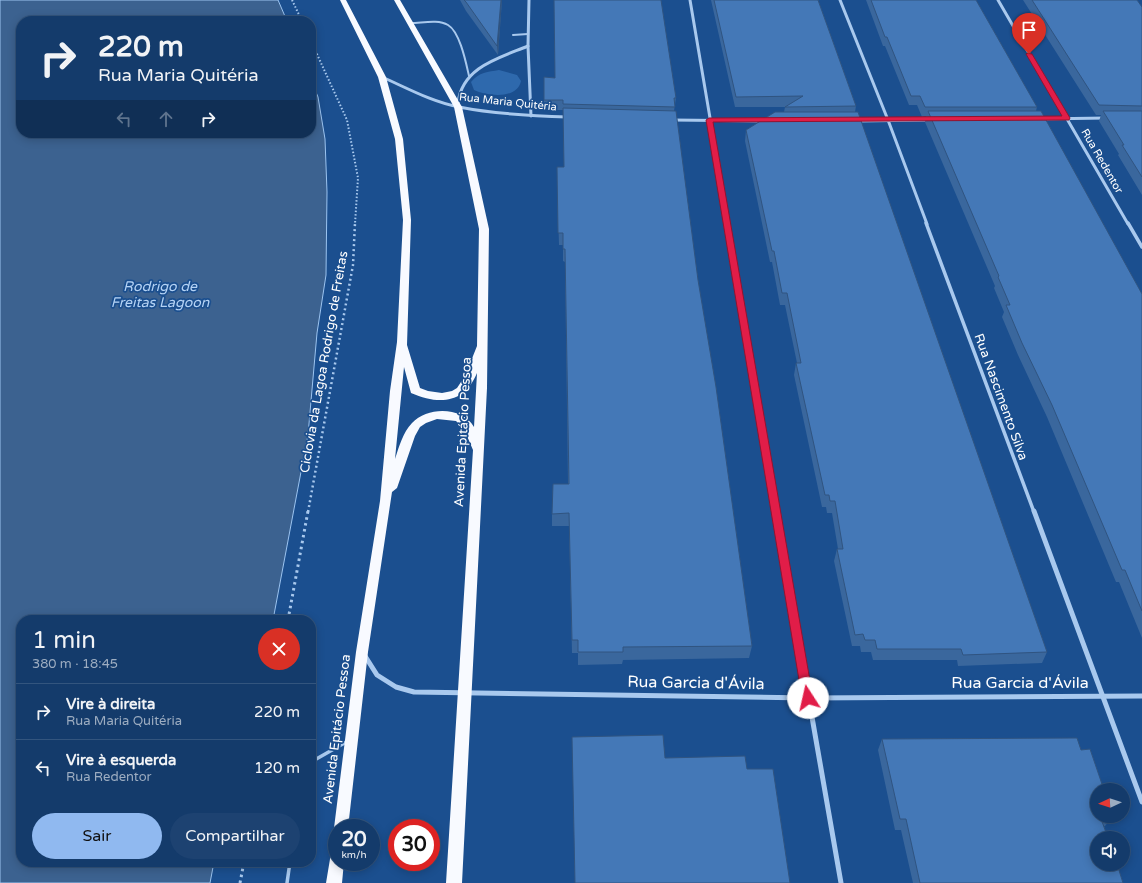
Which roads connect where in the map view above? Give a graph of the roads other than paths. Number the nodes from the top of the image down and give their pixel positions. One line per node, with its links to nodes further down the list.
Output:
1 (343, 0): 13 (highway, Avenida Epitácio Pessoa)
2 (397, 0): 7 (highway, Avenida Epitácio Pessoa)
3 (529, 0): 8 (street)
4 (690, 0): 22 (street)
5 (840, 0): 23 (street, Rua Nascimento Silva)
6 (998, 0): 18 (street, Rua Redentor)
7 (410, 23): 10 (lane); 15 (highway, Avenida Epitácio Pessoa)
8 (528, 34): 9 (lane); 12 (street)
9 (513, 35)
10 (457, 38): 11 (lane); 14 (lane)
11 (462, 38)
12 (528, 46): 14 (street); 16 (street)
13 (382, 76): 15 (street, Rua Maria Quitéria); 29 (highway, Avenida Epitácio Pessoa)
14 (469, 76): 15 (street)
15 (458, 107): 16 (street, Rua Maria Quitéria); 28 (highway, Avenida Epitácio Pessoa)
16 (531, 116): 17 (street, Rua Maria Quitéria)
17 (570, 117)
18 (1067, 118): 19 (street); 20 (street); 27 (street, Rua Redentor)
19 (1112, 118)
20 (1036, 119)
21 (670, 120): 22 (street)
22 (709, 120): 25 (street); 36 (street)
23 (888, 120): 24 (street); 26 (street); 34 (street, Rua Nascimento Silva)
24 (934, 120)
25 (773, 121)
26 (852, 121)
27 (1142, 247)
28 (484, 340): 29 (highway); 30 (highway, Avenida Epitácio Pessoa)
29 (402, 342): 31 (highway, Avenida Epitácio Pessoa)
30 (478, 449): 31 (highway); 33 (highway, Avenida Epitácio Pessoa)
31 (386, 501): 32 (highway, Avenida Epitácio Pessoa)
32 (362, 652): 33 (street, Rua Garcia d'Ávila); 37 (highway, Avenida Epitácio Pessoa)
33 (465, 692): 36 (street, Rua Garcia d'Ávila); 45 (highway, Avenida Epitácio Pessoa)
34 (1102, 696): 35 (street, Rua Garcia d'Ávila); 36 (street, Rua Garcia d'Ávila); 39 (street, Rua Nascimento Silva)
35 (1142, 696)
36 (808, 698): 46 (street)
37 (352, 739): 38 (lane); 40 (highway, Avenida Epitácio Pessoa)
38 (316, 759)
39 (1142, 802)
40 (342, 819)
41 (289, 867): 43 (lane)
42 (336, 871): 44 (highway)
43 (287, 883)
44 (334, 883)
45 (454, 883)
46 (841, 883)

